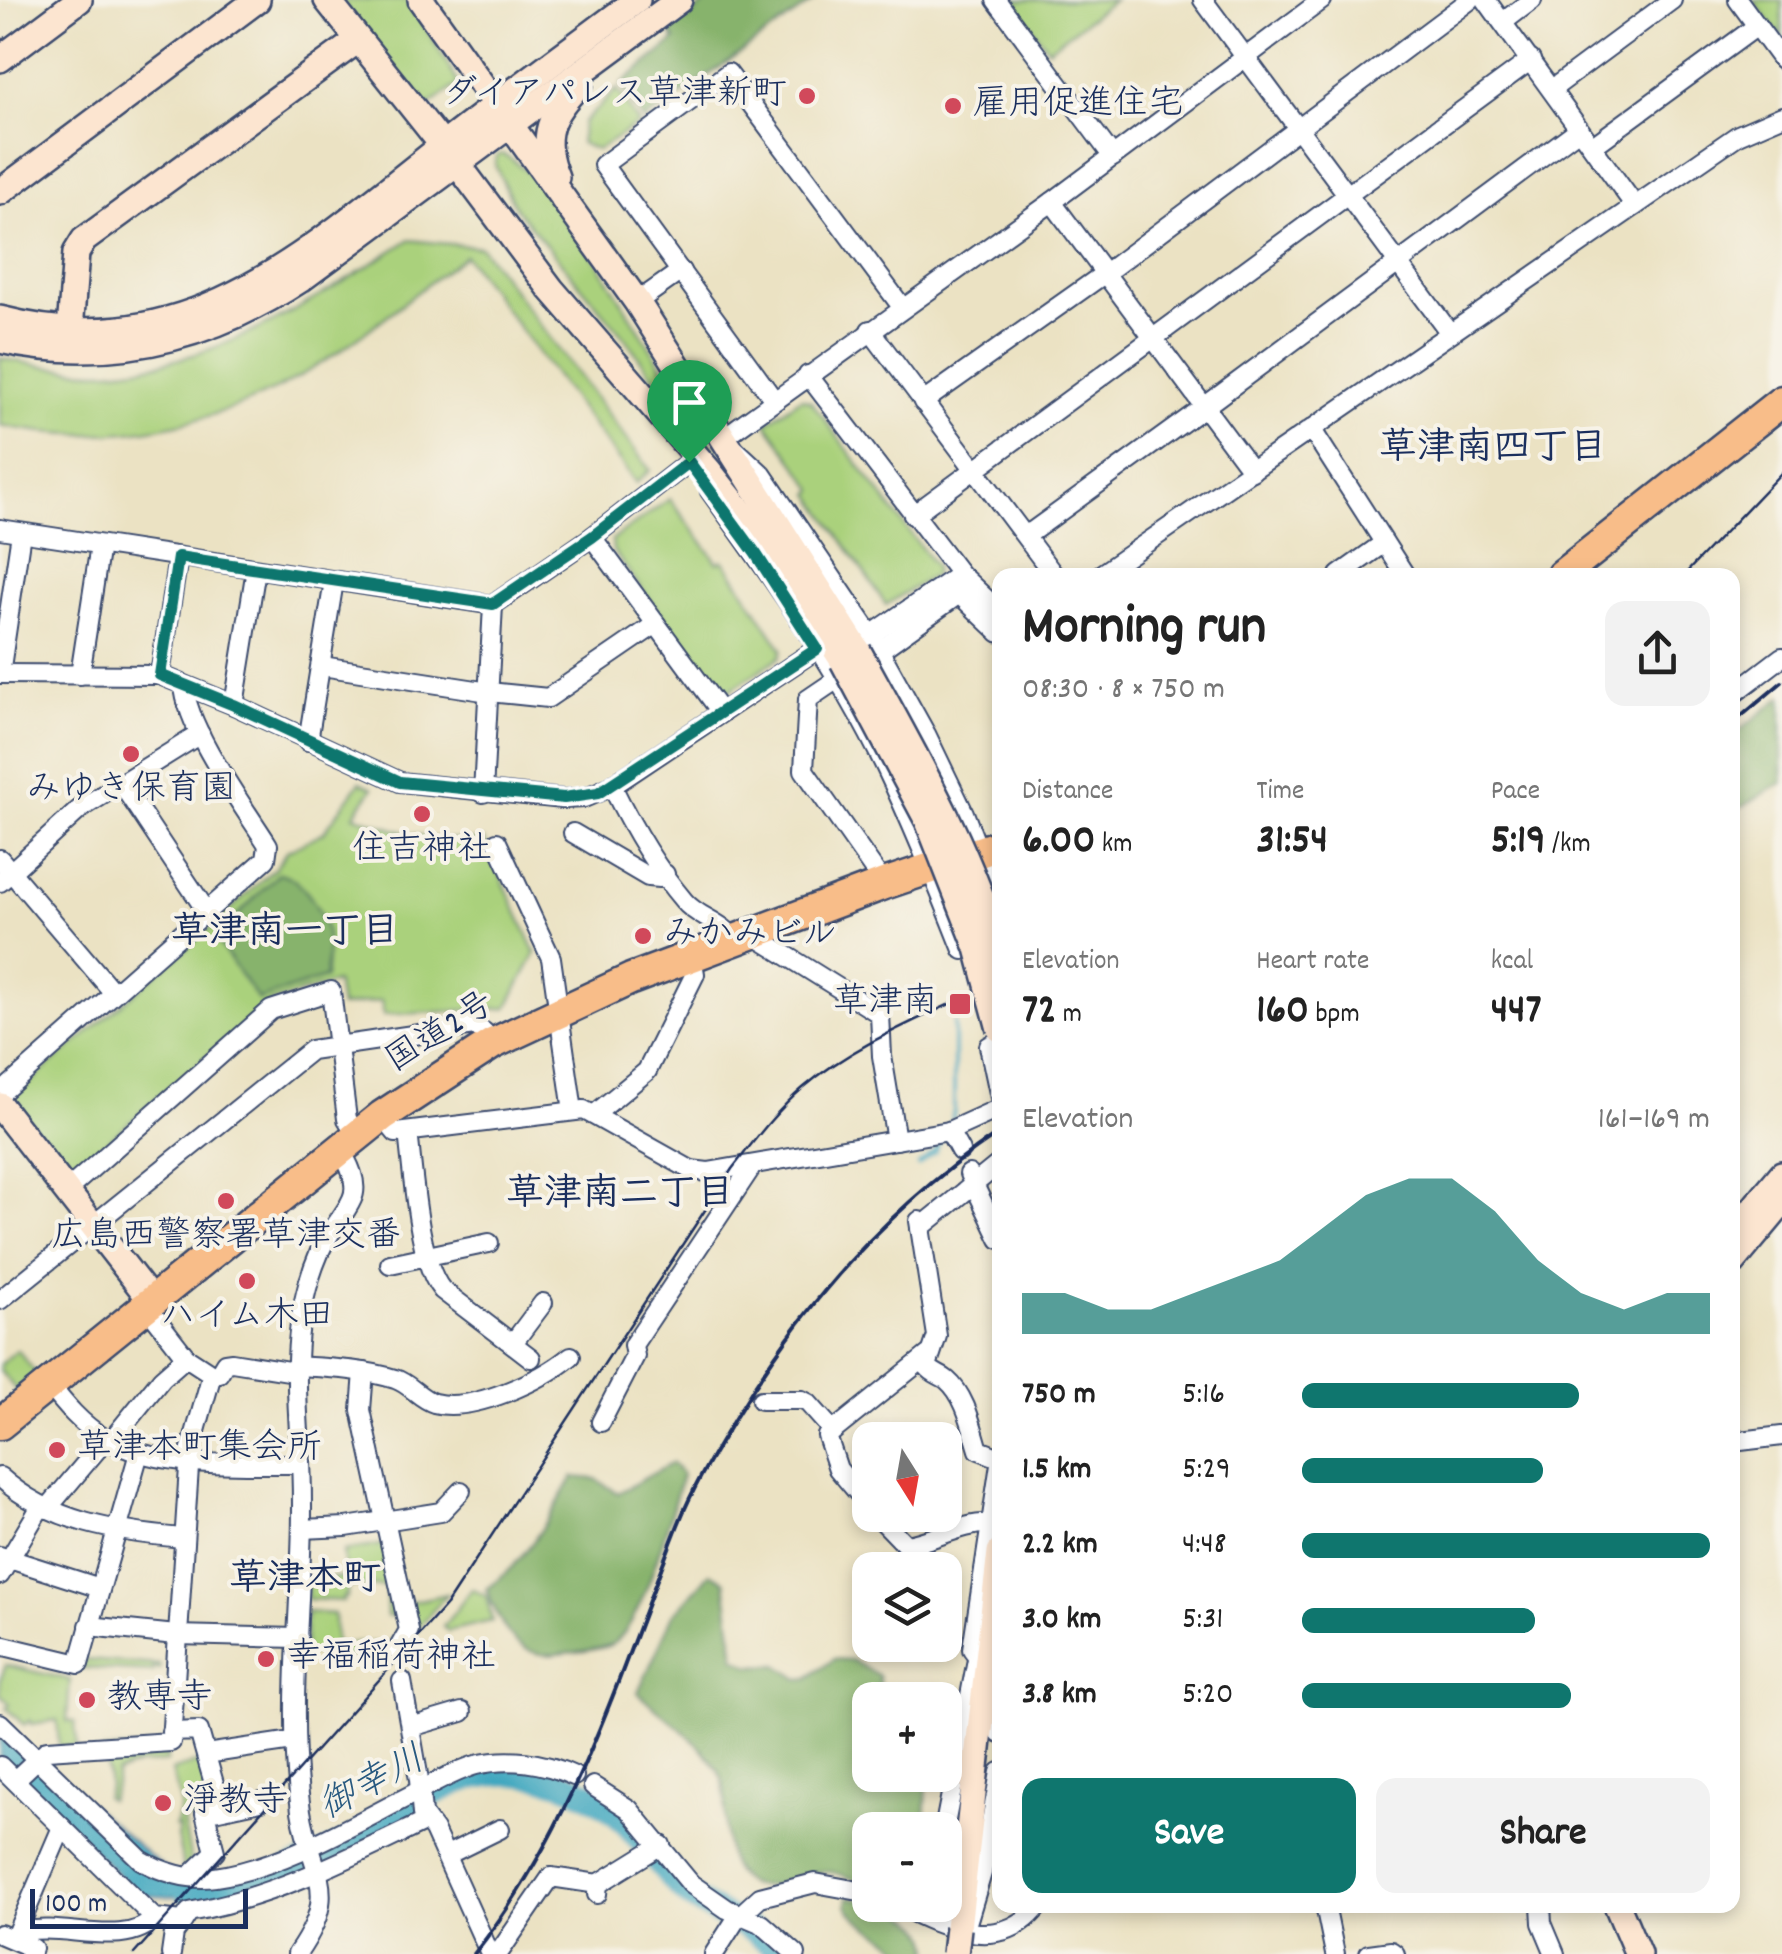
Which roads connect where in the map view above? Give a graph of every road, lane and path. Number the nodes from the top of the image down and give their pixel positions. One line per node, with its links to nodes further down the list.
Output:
1 (80, 0): 20 (street)
2 (257, 0): 31 (street)
3 (327, 0): 17 (street)
4 (421, 0): 24 (street)
5 (636, 0): 24 (street)
6 (679, 0): 18 (street)
7 (996, 0): 30 (street)
8 (1204, 0): 19 (street)
9 (1322, 0): 19 (street)
10 (1470, 0): 27 (street)
11 (1486, 0): 15 (street)
12 (1532, 0): 15 (street)
13 (1672, 0): 23 (street)
14 (1738, 0): 16 (street)
15 (1503, 22): 21 (street)
16 (1758, 26): 22 (street); 28 (street)
17 (358, 40): 29 (street); 42 (street)
18 (614, 50): 24 (street); 35 (street)
19 (1246, 57): 27 (street); 30 (street)
20 (0, 59)
21 (1531, 60): 23 (street); 32 (street)
22 (1782, 60)
23 (1552, 89): 26 (street)
24 (502, 114): 29 (street); 35 (street)
25 (1782, 116): 34 (street)
26 (1579, 128): 28 (street); 36 (street)
27 (1298, 130): 32 (street); 38 (street)
28 (1593, 146): 34 (street)
29 (450, 154): 42 (street); 45 (street); 52 (street)
30 (1112, 156): 33 (street)
31 (0, 192)
32 (1348, 198): 36 (street); 46 (street)
33 (1052, 202): 38 (street); 40 (street)
34 (1635, 206): 44 (street)
35 (578, 222): 39 (street)
36 (1397, 264): 44 (street); 51 (street)
37 (681, 271): 39 (street); 40 (street); 48 (street)
38 (1104, 274): 46 (street); 50 (street)
39 (637, 302): 54 (street)
40 (902, 307): 43 (street)
41 (0, 318): 42 (street)
42 (70, 330)
43 (870, 330): 47 (street); 50 (street)
44 (1450, 333): 53 (street)
45 (0, 340)
46 (1154, 340): 51 (street); 56 (street)
47 (808, 375): 48 (street); 58 (street)
48 (774, 400): 54 (street)
49 (1782, 401): 70 (highway)
50 (923, 402): 56 (street)
51 (1204, 408): 57 (street); 61 (street)
52 (659, 416): 55 (street); 79 (street)
53 (1312, 430): 57 (street); 63 (street)
54 (723, 438): 79 (street)
55 (689, 462): 62 (street); 78 (street)
56 (975, 468): 58 (street); 61 (street)
57 (1252, 471): 67 (street)
58 (913, 515): 72 (street)
59 (0, 530): 60 (street)
60 (21, 533): 64 (street); 82 (street)
61 (1026, 536): 66 (street)
62 (592, 537): 74 (street); 76 (street)
63 (1384, 543): 68 (street); 69 (street)
64 (100, 546): 65 (street); 84 (street)
65 (178, 557): 71 (street); 83 (street)
66 (1049, 568)
67 (1110, 568)
68 (1349, 568)
69 (1400, 568)
70 (1571, 568)
71 (256, 569): 73 (street); 88 (street)
72 (960, 574): 75 (street); 79 (street)
73 (334, 581): 74 (street); 81 (street)
74 (493, 604): 87 (street)
75 (992, 604)
76 (656, 624): 87 (street); 89 (street)
77 (992, 625): 79 (street)
78 (817, 649): 79 (street); 89 (street)
79 (857, 656): 97 (street); 98 (street); 101 (street); 103 (street, bridge); 108 (street, bridge)
80 (1782, 657): 86 (street)
81 (322, 666): 87 (street); 91 (street)
82 (0, 674): 84 (street)
83 (160, 675): 84 (street); 85 (street)
84 (80, 676)
85 (184, 686): 88 (street); 90 (street)
86 (1740, 690)
87 (488, 692): 94 (street)
88 (234, 705): 91 (street)
89 (722, 712): 93 (street)
90 (200, 734): 92 (street); 102 (street)
91 (308, 741): 94 (street)
92 (121, 783): 99 (street); 102 (street)
93 (612, 786): 94 (street); 100 (street)
94 (483, 793)
95 (573, 834): 100 (street)
96 (498, 842): 109 (street)
97 (990, 848): 98 (highway, 国道2号)
98 (930, 868): 101 (highway, 国道2号); 105 (street)
99 (4, 871): 107 (street)
100 (665, 874): 104 (street)
101 (884, 884): 104 (highway, 国道2号)
102 (207, 912): 107 (street)
103 (992, 931)
104 (743, 937): 106 (highway, 国道2号); 119 (street)
105 (992, 937)
106 (692, 957): 109 (highway, 国道2号); 115 (street)
107 (113, 992): 112 (street)
108 (992, 1001)
109 (558, 1010): 111 (highway, 国道2号); 113 (street)
110 (339, 1044): 111 (street); 120 (street); 126 (street); 130 (street)
111 (492, 1044): 117 (highway, 国道2号)
112 (0, 1094)
113 (572, 1112): 115 (street); 117 (street)
114 (992, 1112): 118 (street)
115 (594, 1115): 122 (street)
116 (4, 1119): 126 (street)
117 (395, 1124): 120 (highway, 国道2号); 133 (street)
118 (949, 1132): 119 (street); 121 (street)
119 (896, 1140): 122 (street)
120 (348, 1142): 137 (highway, 国道2号); 143 (street)
121 (960, 1150)
122 (752, 1165): 148 (street)
123 (992, 1167): 125 (street)
124 (1782, 1174): 129 (street)
125 (971, 1178): 128 (street); 139 (street)
126 (65, 1192): 130 (street)
127 (1782, 1203): 132 (street)
128 (992, 1222)
129 (1740, 1224)
130 (91, 1227): 135 (street); 137 (street)
131 (488, 1244): 133 (street)
132 (1740, 1254)
133 (427, 1256): 134 (street); 138 (street)
134 (390, 1264)
135 (0, 1300)
136 (543, 1303): 138 (street)
137 (149, 1304): 141 (street); 146 (highway, 国道2号)
138 (513, 1343): 142 (street)
139 (928, 1355): 150 (street); 155 (street)
140 (571, 1356): 144 (street)
141 (186, 1357): 145 (street); 152 (street)
142 (531, 1358)
143 (295, 1369): 144 (street); 145 (street); 157 (street)
144 (364, 1372): 163 (street)
145 (212, 1374): 156 (street)
146 (48, 1384): 149 (highway, 国道2号); 152 (street)
147 (761, 1400): 150 (street)
148 (601, 1422)
149 (0, 1424)
150 (833, 1431): 159 (street)
151 (1782, 1436): 153 (street)
152 (108, 1440): 154 (street); 161 (street)
153 (1740, 1441)
154 (140, 1453): 156 (street); 167 (street)
155 (992, 1457)
156 (190, 1460): 157 (street); 170 (street)
157 (301, 1464): 166 (street)
158 (0, 1477): 161 (street)
159 (852, 1485)
160 (461, 1491): 163 (street)
161 (44, 1508): 167 (street); 171 (street)
162 (992, 1517): 164 (street)
163 (384, 1522): 166 (street); 179 (street)
164 (991, 1524): 165 (street); 180 (street)
165 (962, 1528)
166 (302, 1529): 177 (street)
167 (118, 1532): 170 (street); 172 (street)
168 (894, 1532): 169 (street)
169 (952, 1532)
170 (182, 1538): 176 (street)
171 (2, 1564): 172 (street)
172 (100, 1588): 175 (street)
173 (992, 1596): 197 (street)
174 (992, 1618): 205 (street)
175 (89, 1626): 176 (street); 178 (street)
176 (176, 1635): 177 (street); 185 (street)
177 (298, 1638): 187 (street)
178 (0, 1645)
179 (397, 1651)
180 (975, 1653)
181 (402, 1681): 184 (street)
182 (462, 1712): 184 (street)
183 (0, 1724): 189 (street)
184 (411, 1727): 194 (street)
185 (170, 1732): 188 (street); 189 (street)
186 (992, 1734): 205 (street)
187 (293, 1741): 188 (street); 204 (street)
188 (206, 1754): 196 (street)
189 (35, 1759): 192 (street); 206 (street)
190 (0, 1766): 192 (street)
191 (574, 1776): 194 (street)
192 (16, 1779): 199 (street)
193 (593, 1786): 202 (street)
194 (419, 1794): 198 (street); 204 (street)
195 (261, 1801): 196 (street)
196 (221, 1808): 206 (street)
197 (947, 1812)
198 (425, 1820): 203 (street); 204 (street)
199 (62, 1827): 213 (street); 216 (street)
200 (500, 1829): 203 (street)
201 (992, 1832): 217 (street)
202 (655, 1849): 214 (street); 221 (street)
203 (446, 1856): 221 (street)
204 (314, 1859): 206 (street); 215 (street); 220 (street)
205 (967, 1863): 217 (street)
206 (190, 1876)
207 (852, 1890): 214 (street)
208 (1034, 1913): 217 (street)
209 (1327, 1913): 225 (street)
210 (1541, 1913): 228 (street)
211 (1620, 1913): 229 (street)
212 (1638, 1913): 230 (street)
213 (154, 1918): 215 (street); 216 (street)
214 (736, 1920): 222 (street); 223 (street)
215 (183, 1922): 219 (street)
216 (7, 1936): 218 (street)
217 (956, 1936): 224 (street)
218 (30, 1954)
219 (171, 1954)
220 (298, 1954)
221 (494, 1954)
222 (714, 1954)
223 (796, 1954)
224 (944, 1954)
225 (1335, 1954)
226 (1369, 1954): 227 (street)
227 (1395, 1954)
228 (1555, 1954)
229 (1638, 1954)
230 (1656, 1954)

